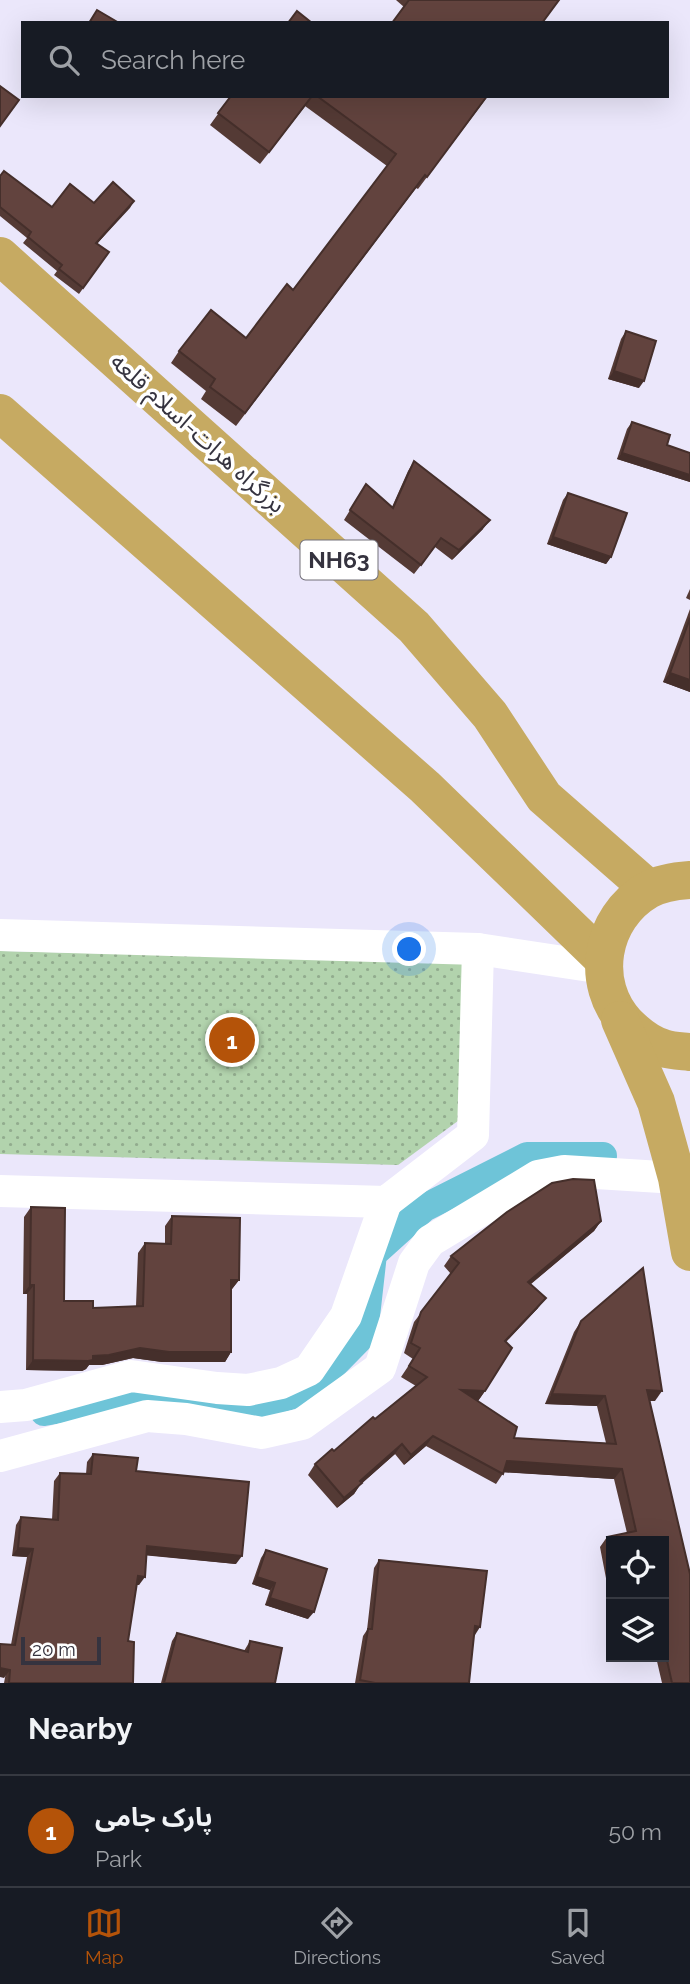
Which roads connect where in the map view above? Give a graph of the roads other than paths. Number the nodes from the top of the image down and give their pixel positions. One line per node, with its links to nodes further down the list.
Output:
1 (0, 256): 4 (highway, بزرگراه هرات-اسلام قلعه / NH63)
2 (0, 413): 7 (highway)
3 (690, 880): 4 (highway)
4 (649, 890): 7 (highway)
5 (0, 935): 6 (street)
6 (478, 949): 7 (street); 12 (street)
7 (603, 964): 8 (highway)
8 (618, 1014): 9 (highway); 10 (highway)
9 (690, 1052)
10 (677, 1178): 13 (highway); 15 (street)
11 (0, 1191): 12 (street)
12 (386, 1202): 14 (street)
13 (690, 1252)
14 (0, 1408)
15 (0, 1456)

